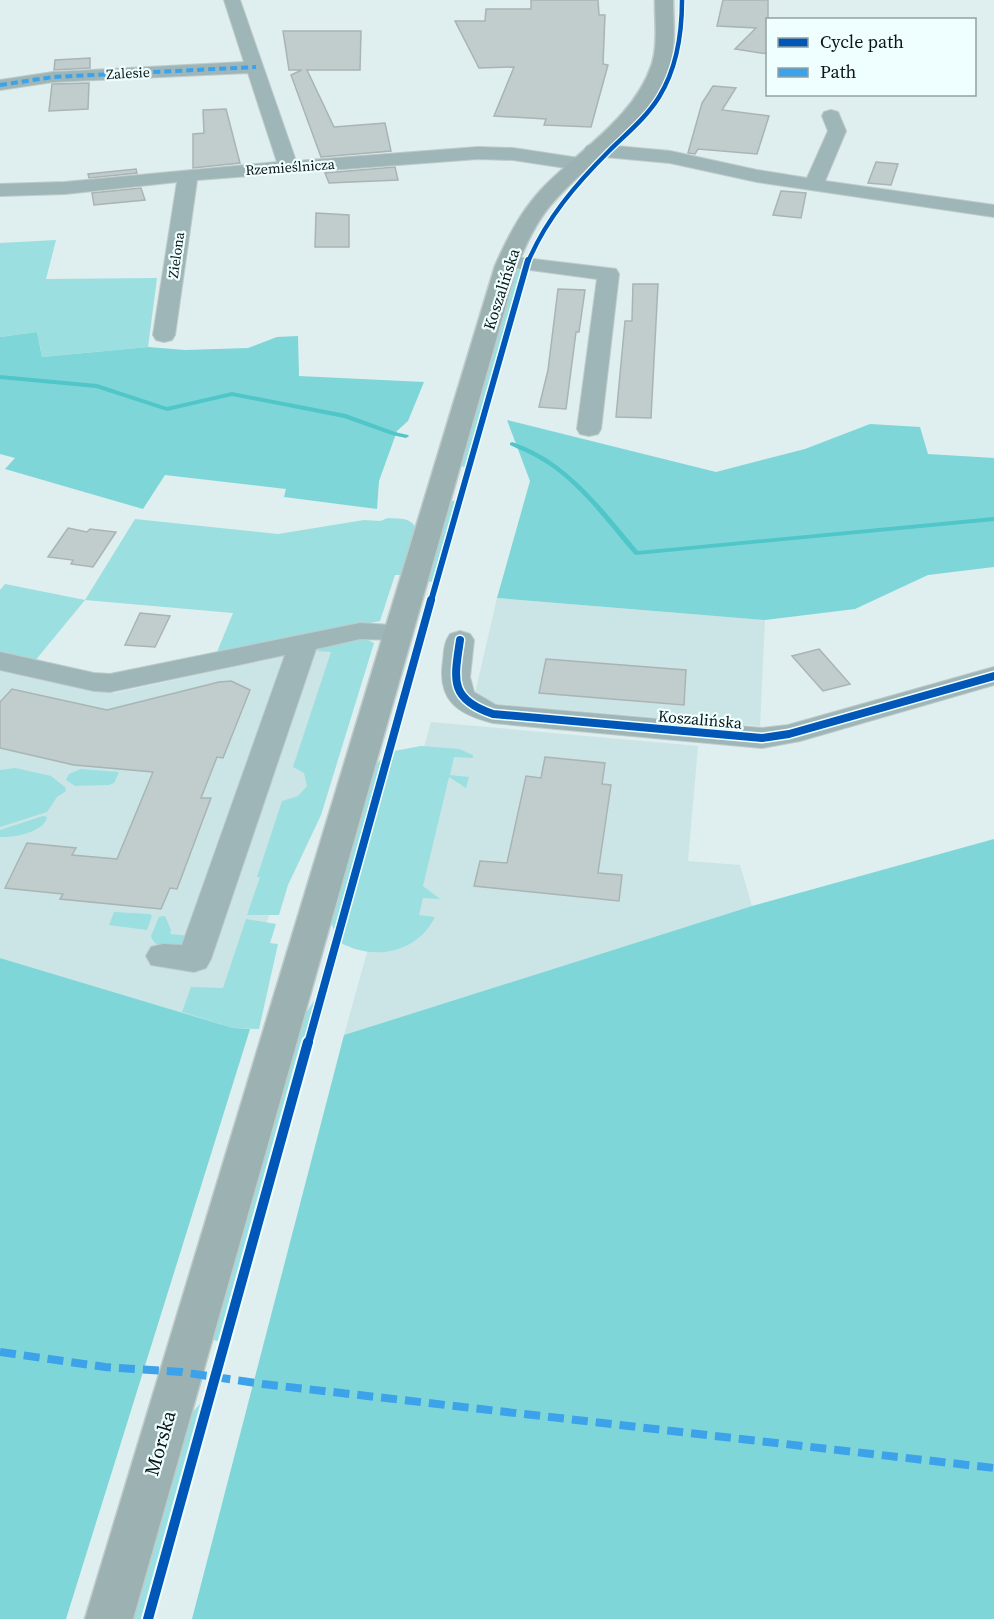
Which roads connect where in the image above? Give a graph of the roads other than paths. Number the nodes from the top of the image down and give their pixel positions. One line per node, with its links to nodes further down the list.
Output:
1 (232, 0): 3 (street)
2 (664, 0): 6 (main road, Koszalińska)
3 (256, 67): 4 (street, Zalesie); 7 (street)
4 (0, 85)
5 (831, 116): 9 (street)
6 (586, 157): 7 (street, Rzemieślnicza); 9 (street, Rzemieślnicza); 12 (main road, Koszalińska)
7 (288, 167): 8 (street, Rzemieślnicza)
8 (188, 175): 10 (street, Rzemieślnicza); 13 (street, Zielona)
9 (814, 184): 11 (street, Rzemieślnicza)
10 (0, 190)
11 (994, 211)
12 (508, 262): 14 (street); 15 (main road, Koszalińska)
13 (164, 335)
14 (589, 429)
15 (398, 632): 17 (street); 21 (main road, Koszalińska)
16 (460, 640): 19 (street, Koszalińska)
17 (304, 642): 18 (street); 20 (street)
18 (0, 661)
19 (994, 676)
20 (163, 956)
21 (281, 1034): 22 (main road, Morska)
22 (109, 1619)

